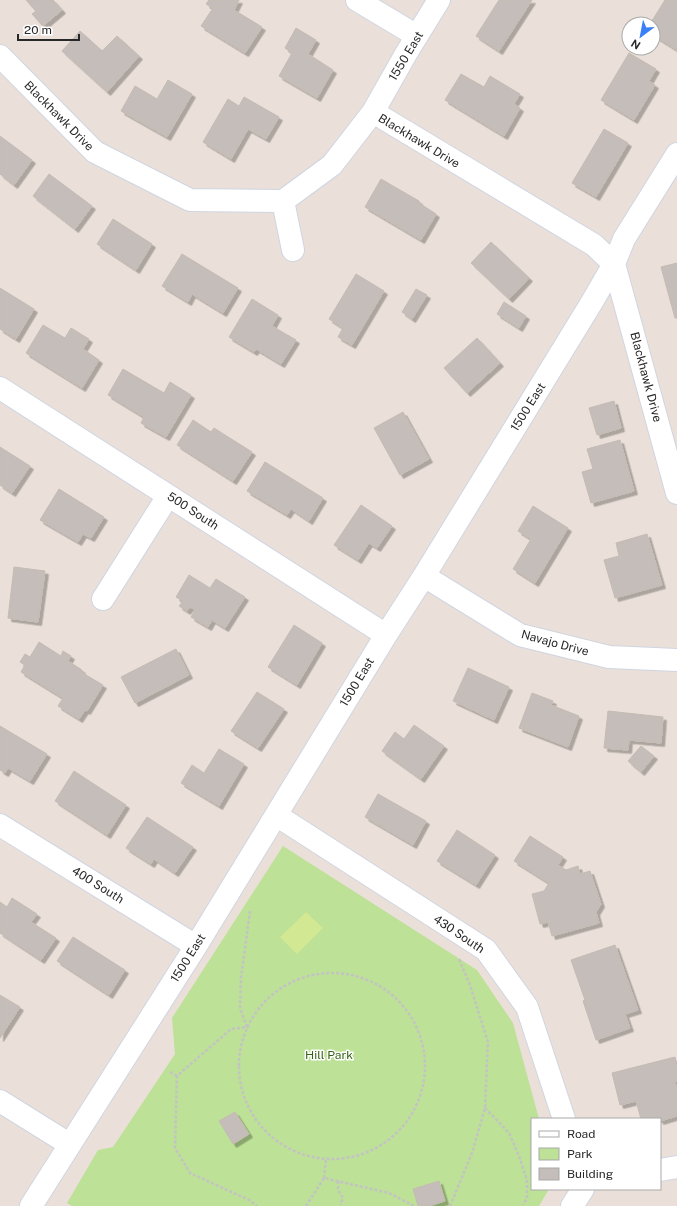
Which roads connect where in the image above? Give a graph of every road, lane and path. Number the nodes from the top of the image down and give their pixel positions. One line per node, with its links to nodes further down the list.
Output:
1 (357, 0): 3 (street)
2 (439, 0): 3 (street, 1550 East)
3 (417, 36): 5 (street, 1550 East)
4 (0, 56): 7 (street, Blackhawk Drive)
5 (373, 112): 7 (street, Blackhawk Drive); 9 (street, Blackhawk Drive)
6 (677, 154): 9 (street, 1500 East)
7 (283, 201): 8 (street)
8 (293, 250)
9 (614, 264): 11 (street, Blackhawk Drive); 13 (street, 1500 East)
10 (0, 388): 12 (street, 500 South)
11 (677, 493)
12 (168, 496): 14 (street); 15 (street, 500 South)
13 (424, 576): 15 (street, 1500 East); 16 (street, Navajo Drive)
14 (103, 599)
15 (386, 635): 17 (street, 1500 East)
16 (677, 660)
17 (276, 815): 20 (street, 1500 East); 27 (street, 430 South)
18 (0, 825): 20 (street, 400 South)
19 (250, 910): 22 (path)
20 (196, 946): 28 (street, 1500 East)
21 (459, 958): 26 (path)
22 (247, 1027): 24 (path); 29 (path); 29 (path)
23 (170, 1072): 24 (path)
24 (176, 1076): 38 (path)
25 (0, 1101): 28 (street)
26 (486, 1108): 36 (path); 41 (path)
27 (564, 1118)
28 (69, 1144): 37 (street, 1500 East)
29 (326, 1159): 32 (path)
30 (677, 1167): 31 (street)
31 (661, 1170)
32 (324, 1178): 33 (path); 39 (path)
33 (338, 1181): 35 (path); 40 (path)
34 (582, 1190): 42 (street)
35 (340, 1205)
36 (523, 1205)
37 (31, 1206)
38 (257, 1206)
39 (306, 1206)
40 (414, 1206)
41 (450, 1206)
42 (572, 1206)

